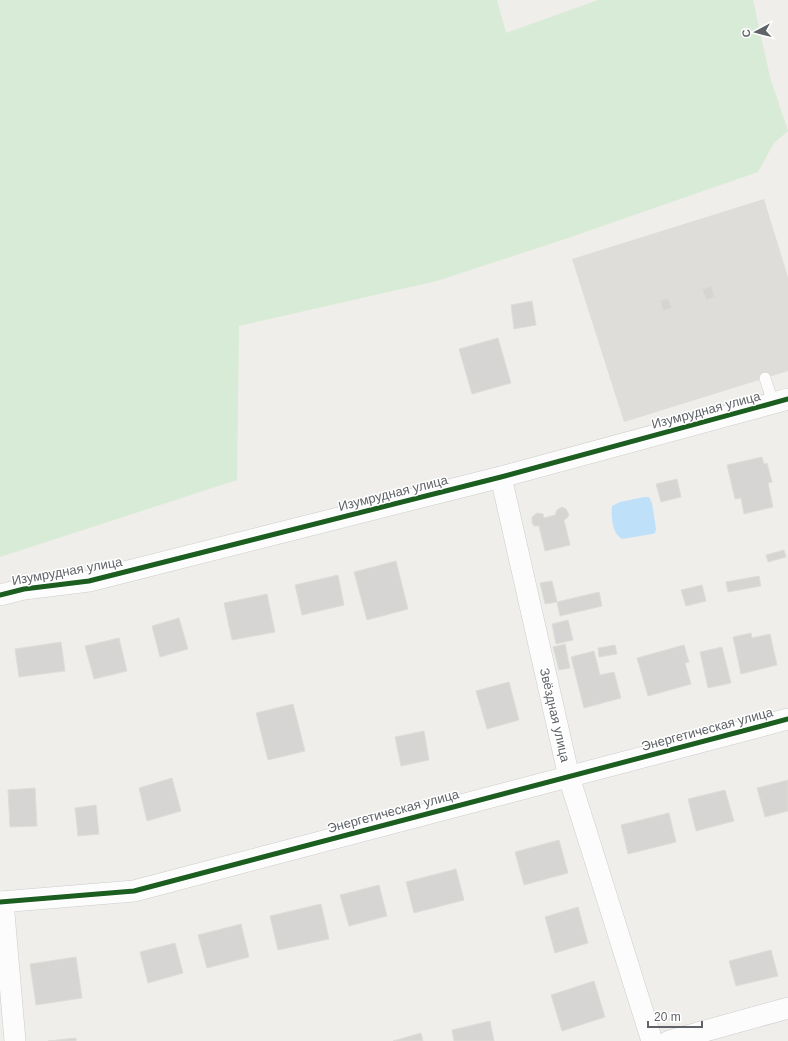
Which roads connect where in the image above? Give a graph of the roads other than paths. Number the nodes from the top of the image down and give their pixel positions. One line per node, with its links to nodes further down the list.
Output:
1 (765, 378): 2 (lane)
2 (780, 401): 3 (street, Изумрудная улица)
3 (501, 477): 4 (street, Изумрудная улица); 6 (street, Звёздная улица)
4 (0, 595)
5 (788, 719): 6 (street, Энергетическая улица)
6 (569, 777): 7 (street, Энергетическая улица); 10 (street, Звёздная улица)
7 (2, 902): 9 (street)
8 (788, 1008): 11 (street)
9 (14, 1041)
10 (652, 1041)
11 (668, 1041)

